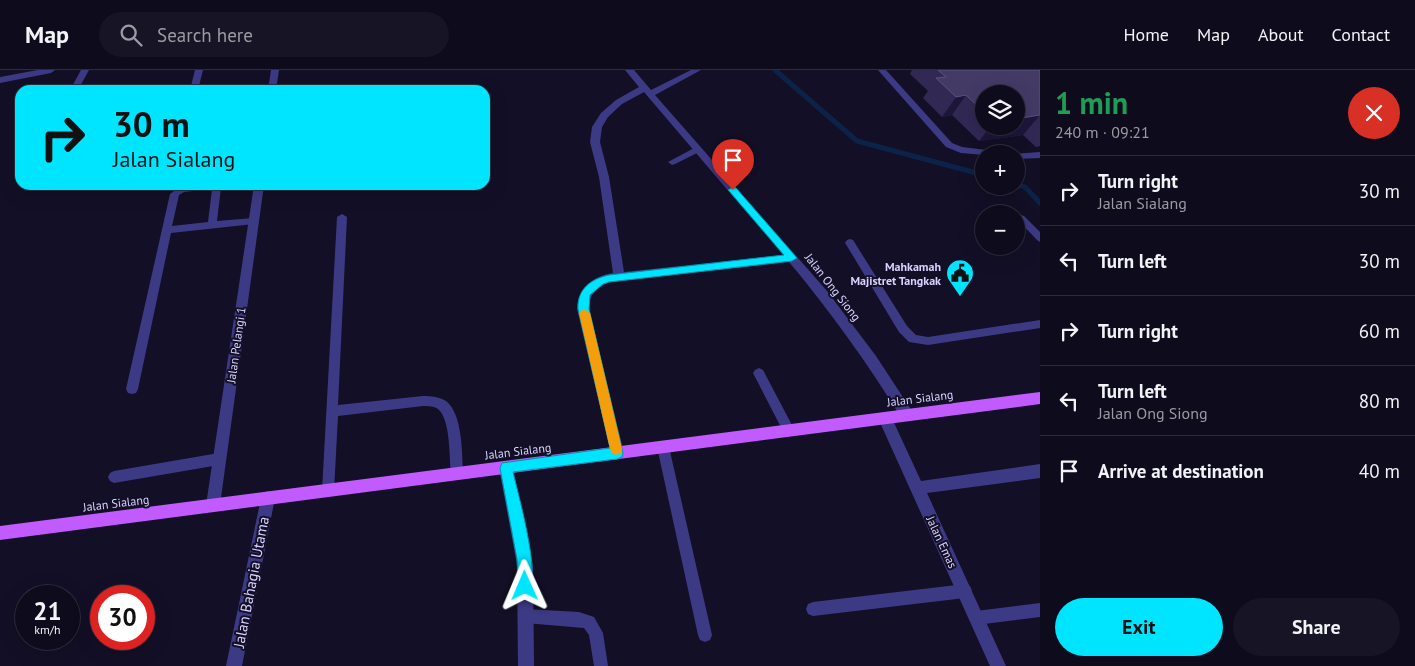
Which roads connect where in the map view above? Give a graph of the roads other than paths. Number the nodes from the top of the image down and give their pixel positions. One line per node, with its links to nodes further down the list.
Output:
1 (51, 70): 8 (street)
2 (85, 70): 10 (lane)
3 (199, 70): 11 (street)
4 (275, 70): 12 (street)
5 (629, 70): 13 (street, Jalan Ong Siong)
6 (697, 70): 13 (street)
7 (882, 70): 15 (lane)
8 (25, 73): 9 (street)
9 (0, 80)
10 (77, 85)
11 (195, 85)
12 (273, 85)
13 (648, 91): 14 (street, Jalan Ong Siong); 30 (street)
14 (698, 149): 18 (lane); 29 (street, Jalan Ong Siong)
15 (975, 152)
16 (1040, 155): 17 (lane)
17 (1025, 156)
18 (672, 162)
19 (181, 190): 26 (lane)
20 (216, 190): 25 (lane)
21 (258, 190): 23 (street, Jalan Pelangi 1)
22 (342, 217): 35 (lane)
23 (254, 221): 25 (lane); 41 (street, Jalan Pelangi 1)
24 (1025, 222): 27 (lane)
25 (212, 225): 26 (lane)
26 (168, 230): 33 (lane)
27 (1040, 238)
28 (850, 243): 31 (lane)
29 (792, 258): 30 (street); 36 (street, Jalan Ong Siong)
30 (619, 278): 40 (street)
31 (1040, 324)
32 (759, 373): 38 (lane)
33 (132, 389)
34 (1040, 398): 36 (main road, Jalan Sialang)
35 (332, 412): 44 (lane); 47 (lane)
36 (907, 415): 37 (main road, Jalan Sialang)
37 (885, 418): 38 (main road, Jalan Sialang); 46 (street, Jalan Emas)
38 (789, 431): 39 (main road, Jalan Sialang)
39 (663, 447): 40 (main road, Jalan Sialang); 56 (lane)
40 (617, 453): 42 (main road, Jalan Sialang)
41 (219, 459): 45 (lane); 49 (street, Jalan Pelangi 1)
42 (506, 468): 44 (main road, Jalan Sialang); 54 (street)
43 (1040, 471): 46 (street)
44 (457, 474): 47 (main road, Jalan Sialang)
45 (114, 476)
46 (917, 488): 51 (street, Jalan Emas)
47 (328, 491): 48 (main road, Jalan Sialang)
48 (268, 498): 49 (main road, Jalan Sialang); 57 (street, Jalan Bahagia Utama)
49 (213, 505): 50 (main road, Jalan Sialang)
50 (0, 533)
51 (965, 591): 52 (lane); 55 (street, Jalan Emas)
52 (813, 609)
53 (1040, 610): 55 (lane)
54 (525, 616): 58 (street); 59 (lane)
55 (976, 618): 60 (street, Jalan Emas)
56 (705, 635)
57 (234, 666)
58 (526, 666)
59 (601, 666)
60 (998, 666)

